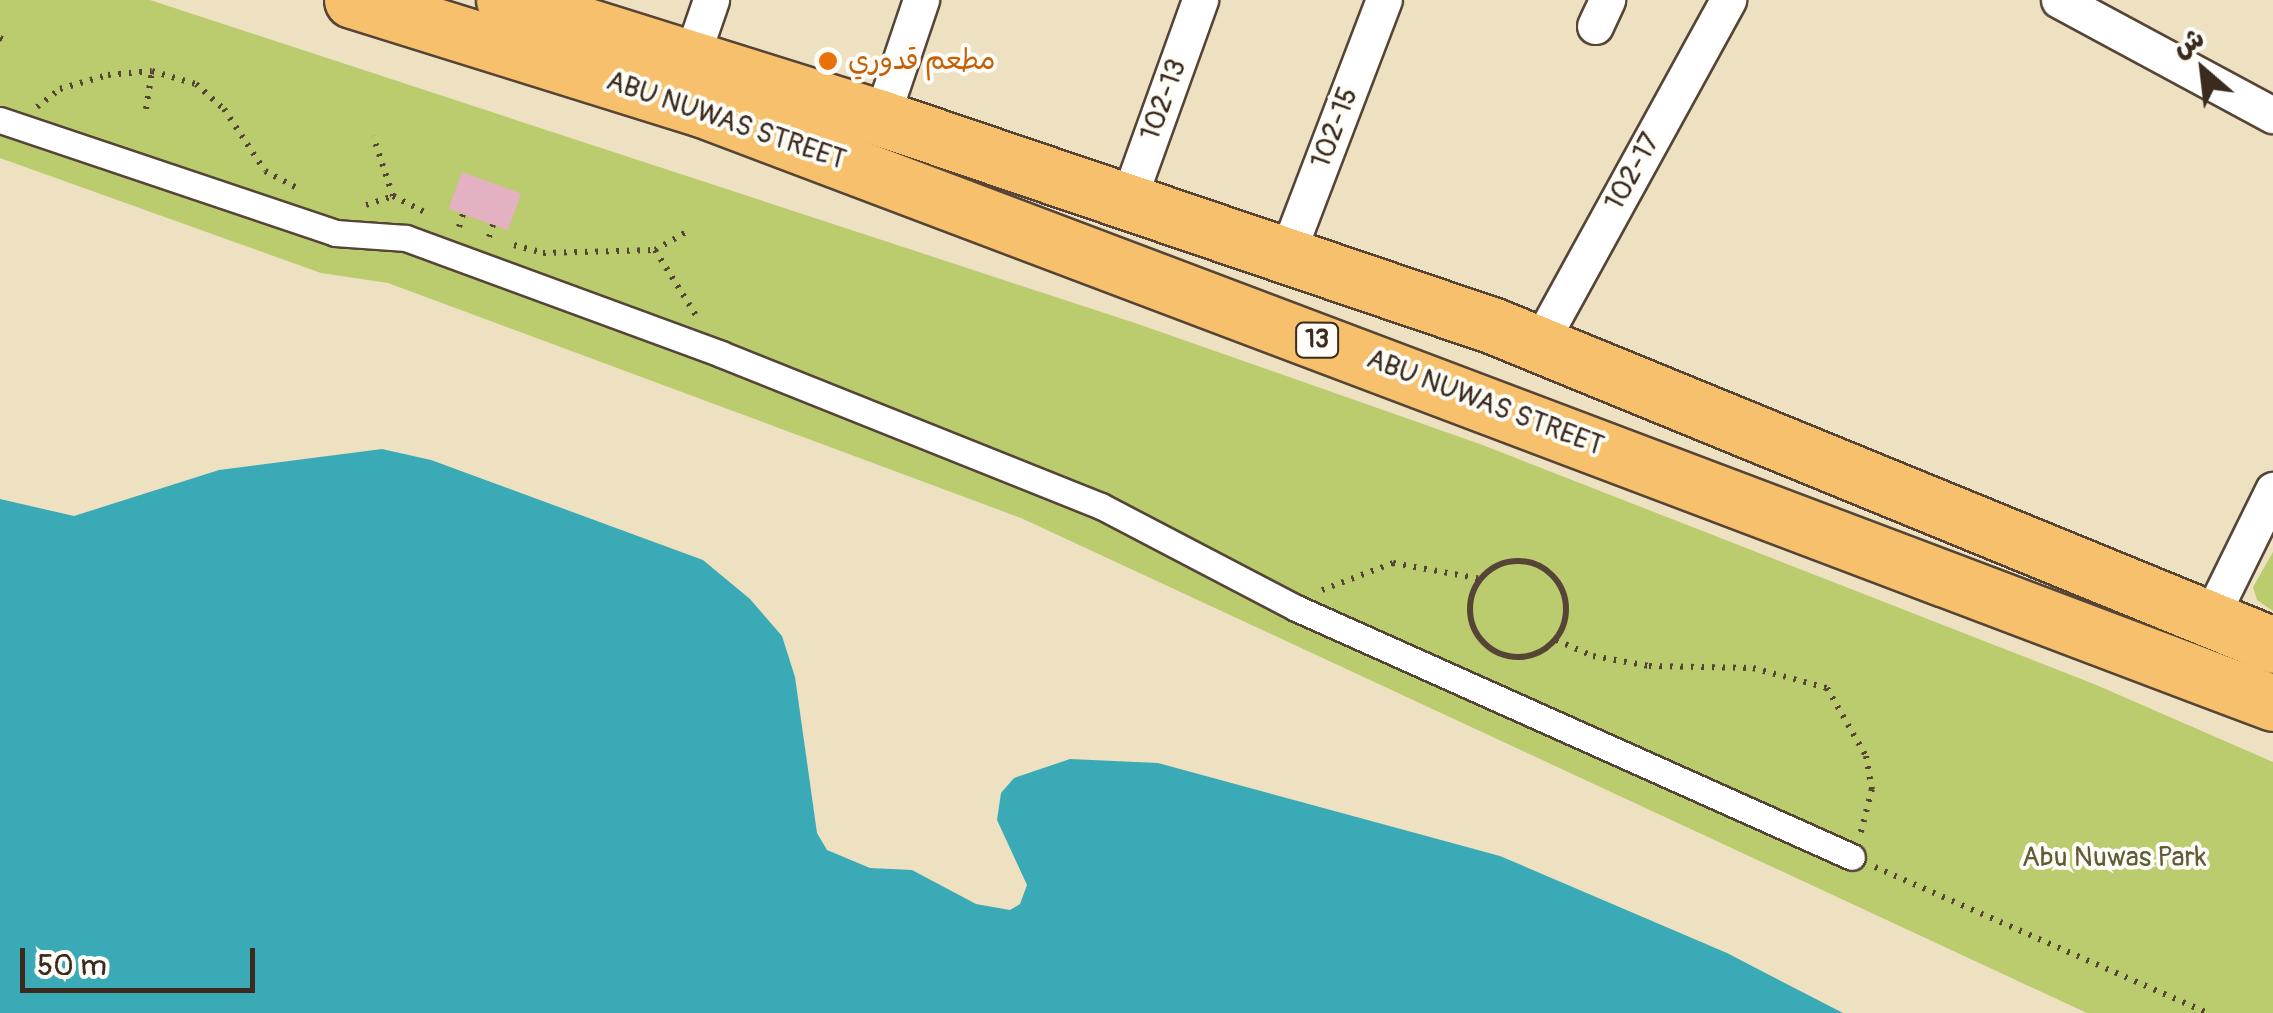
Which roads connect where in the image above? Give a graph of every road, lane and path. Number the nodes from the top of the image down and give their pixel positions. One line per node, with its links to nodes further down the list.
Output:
1 (352, 0): 36 (main road, ABU NUWAS STREET / 13)
2 (504, 0): 9 (main road, ABU NUWAS STREET)
3 (711, 0): 9 (street)
4 (921, 0): 14 (street)
5 (1200, 0): 19 (street, 102-13)
6 (1384, 0): 27 (street, 102-15)
7 (1728, 0): 28 (street, 102-17)
8 (2059, 0): 13 (street)
9 (690, 61): 14 (main road, ABU NUWAS STREET)
10 (152, 71): 11 (path); 12 (path); 17 (path)
11 (42, 101)
12 (146, 109)
13 (2273, 116)
14 (880, 118): 19 (main road, ABU NUWAS STREET)
15 (0, 120): 29 (street)
16 (373, 136): 18 (path)
17 (316, 196)
18 (393, 196): 20 (path); 23 (path)
19 (1128, 200): 27 (main road, ABU NUWAS STREET)
20 (357, 207)
21 (463, 214): 23 (path)
22 (492, 225): 25 (path)
23 (459, 227): 25 (path)
24 (688, 231): 26 (path)
25 (489, 238): 26 (path)
26 (655, 250): 29 (path)
27 (1286, 256): 28 (main road, ABU NUWAS STREET)
28 (1539, 344): 33 (main road, ABU NUWAS STREET)
29 (721, 354): 32 (street)
30 (2273, 490): 33 (street)
31 (1480, 578): 32 (path); 34 (path); 34 (path)
32 (1296, 608): 37 (street)
33 (2210, 618): 35 (main road, ABU NUWAS STREET)
34 (1556, 640): 37 (path)
35 (2273, 645)
36 (2273, 703)
37 (1852, 857): 38 (path)
38 (2208, 1013)

